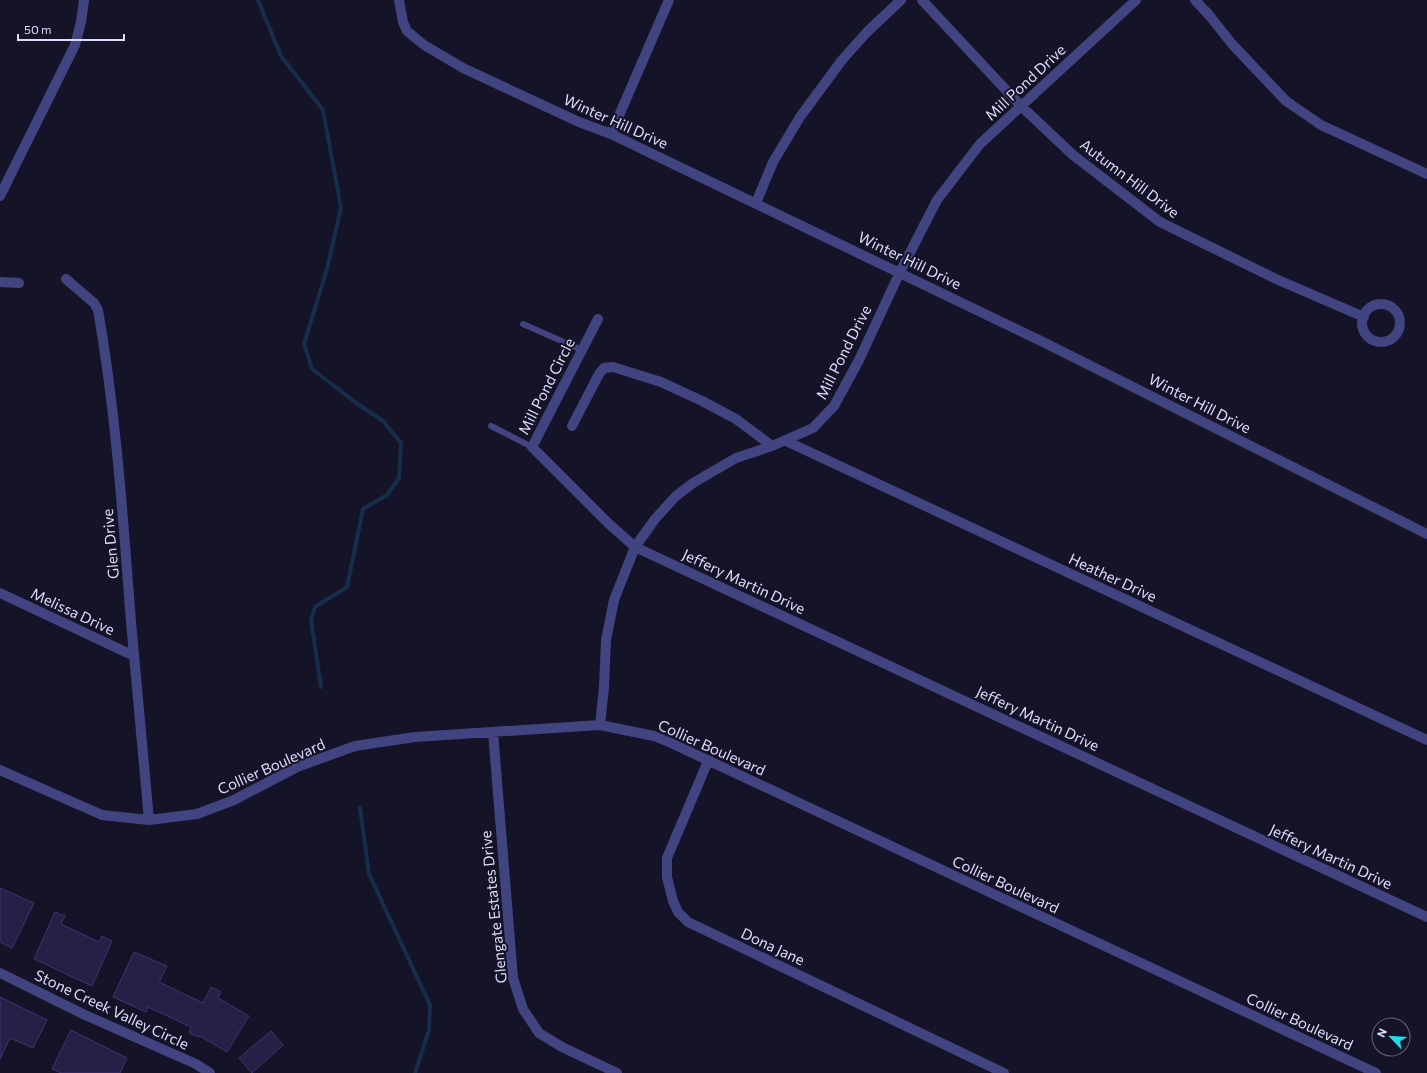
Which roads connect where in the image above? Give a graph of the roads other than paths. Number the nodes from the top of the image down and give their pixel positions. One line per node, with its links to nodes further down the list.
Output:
1 (84, 0): 11 (street)
2 (399, 0): 9 (street, Winter Hill Drive)
3 (669, 0): 9 (street)
4 (901, 0): 12 (street)
5 (922, 0): 8 (street, Autumn Hill Drive)
6 (1136, 0): 8 (street, Mill Pond Drive)
7 (1195, 0): 10 (street)
8 (1021, 106): 13 (street, Mill Pond Drive); 17 (street, Autumn Hill Drive)
9 (611, 134): 12 (street, Winter Hill Drive)
10 (1427, 174)
11 (0, 196)
12 (756, 203): 13 (street, Winter Hill Drive)
13 (900, 272): 23 (street, Mill Pond Drive); 26 (street, Winter Hill Drive)
14 (66, 279): 29 (street, Glen Drive)
15 (0, 282): 16 (street)
16 (19, 283)
17 (1364, 316)
18 (598, 318): 20 (street, Mill Pond Circle)
19 (523, 324): 20 (lane)
20 (582, 350): 25 (street, Mill Pond Circle)
21 (491, 426): 25 (lane)
22 (572, 426): 24 (street)
23 (786, 441): 24 (street, Mill Pond Drive); 32 (street, Heather Drive)
24 (772, 446): 27 (street, Mill Pond Drive)
25 (532, 447): 27 (street, Mill Pond Circle)
26 (1427, 534)
27 (635, 547): 30 (street, Mill Pond Drive); 36 (street, Jeffery Martin Drive)
28 (0, 593): 29 (street, Melissa Drive)
29 (134, 656): 35 (street, Glen Drive)
30 (600, 725): 31 (street, Collier Boulevard); 33 (street, Collier Boulevard)
31 (493, 732): 35 (street, Collier Boulevard); 39 (street, Glengate Estates Drive)
32 (1427, 740)
33 (708, 761): 40 (street, Dona Jane); 41 (street, Collier Boulevard)
34 (0, 770): 35 (street, Collier Boulevard)
35 (149, 820)
36 (1427, 917)
37 (0, 973): 38 (street, Stone Creek Valley Circle)
38 (210, 1073)
39 (617, 1073)
40 (1004, 1073)
41 (1376, 1073)

